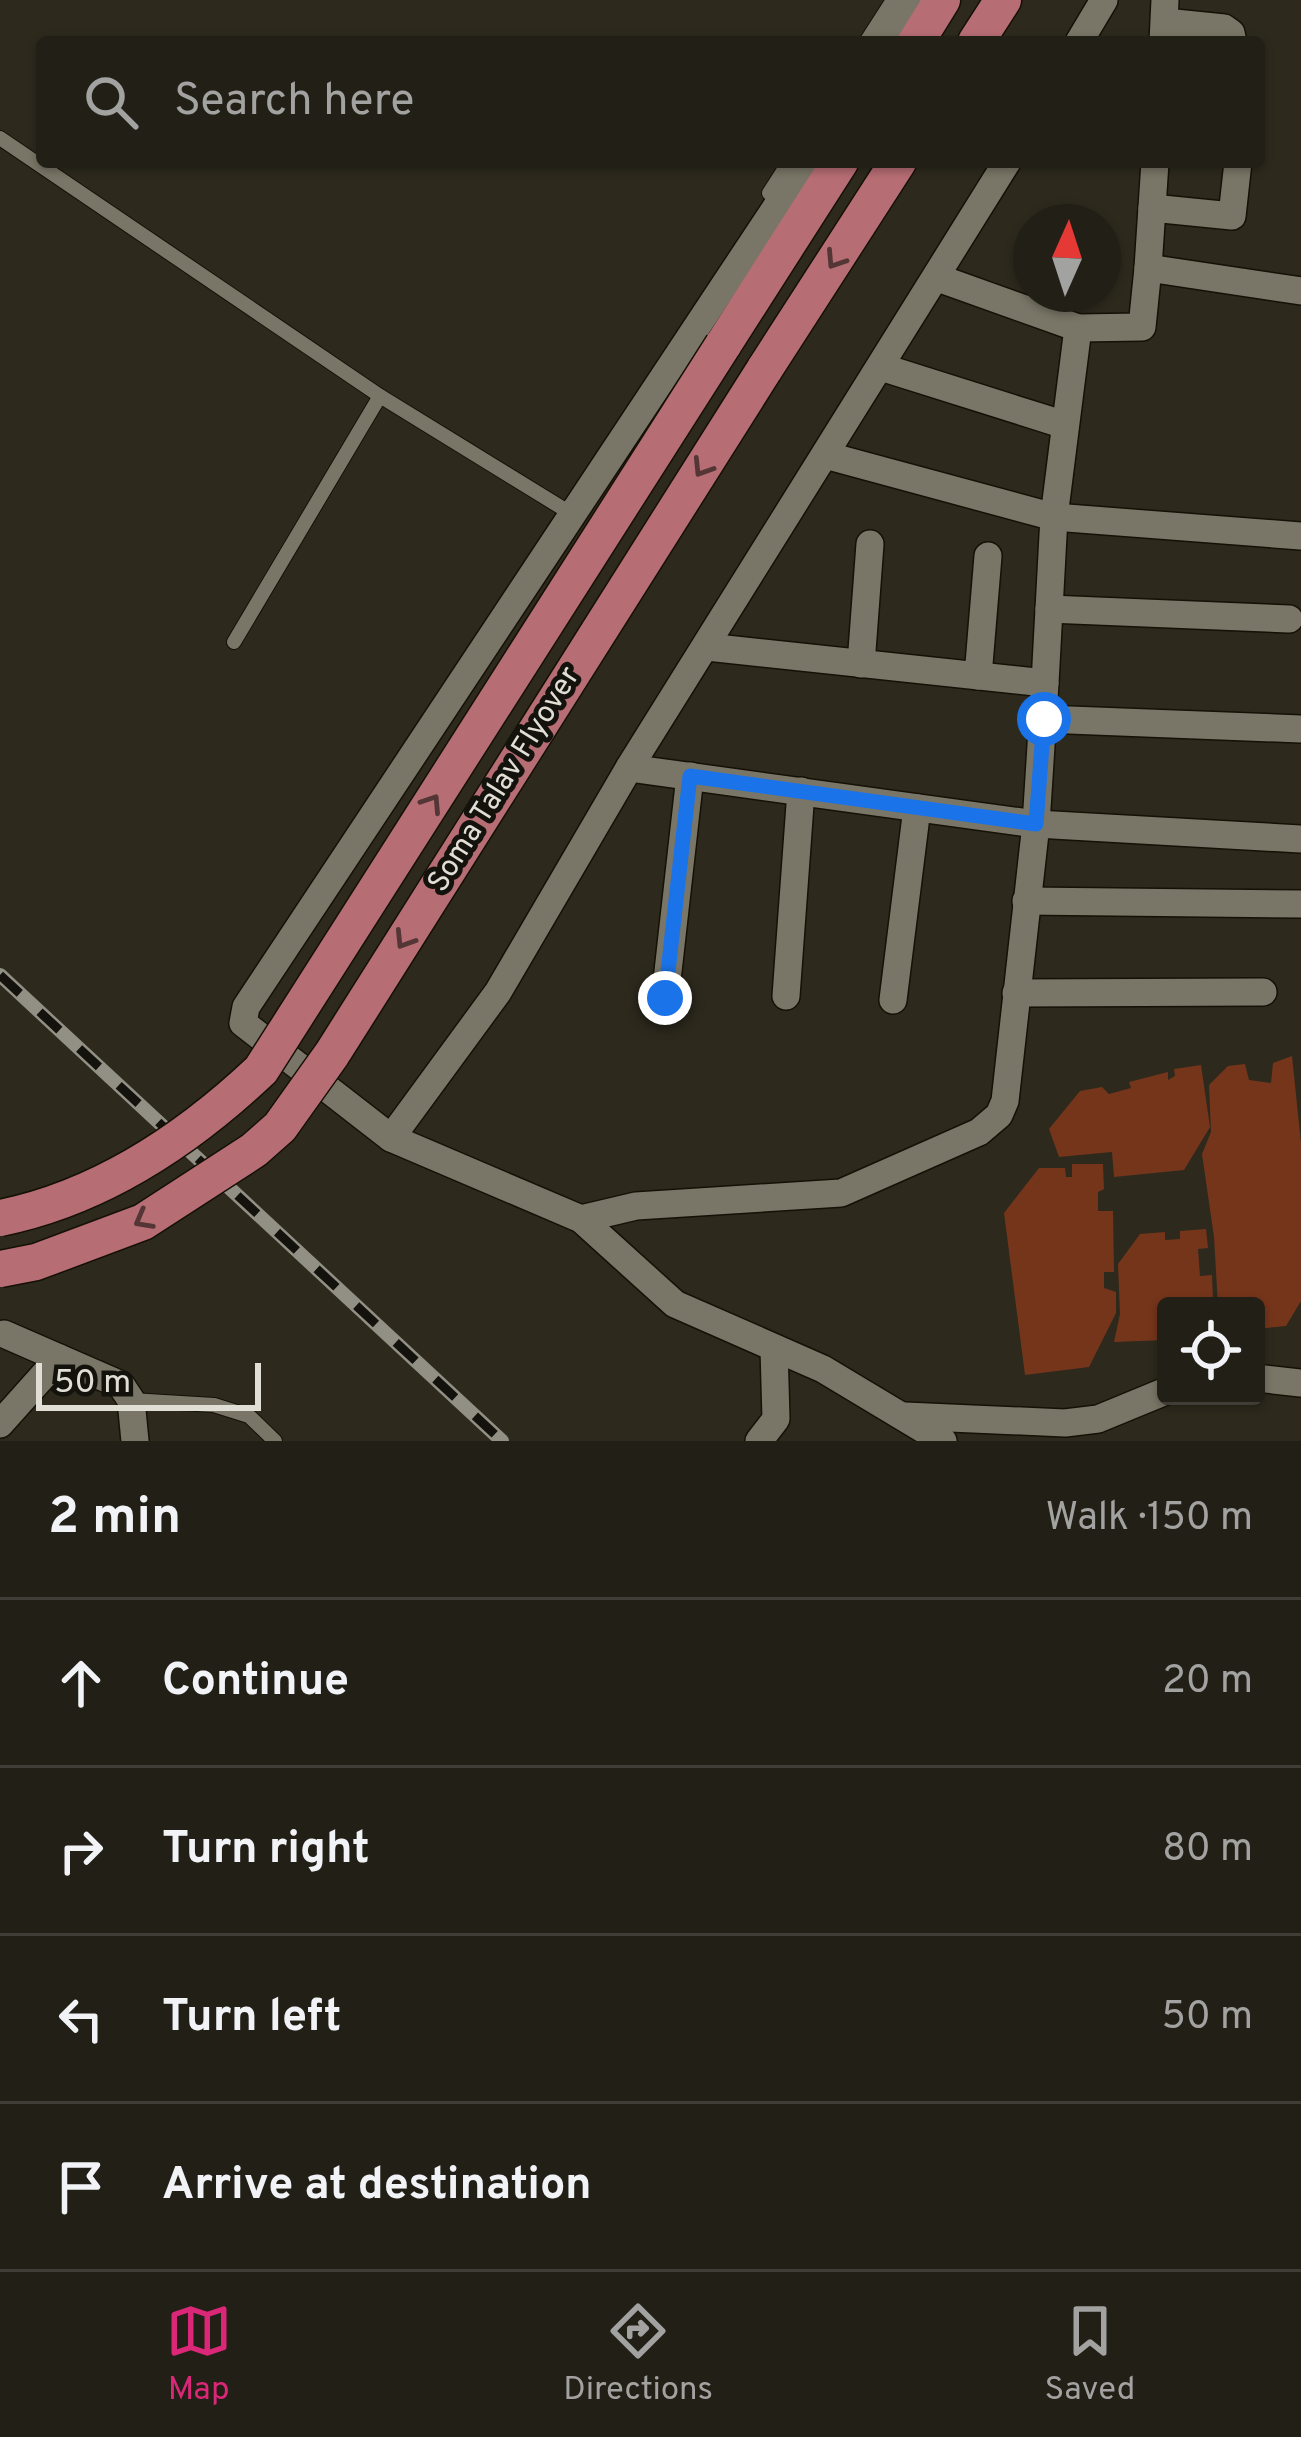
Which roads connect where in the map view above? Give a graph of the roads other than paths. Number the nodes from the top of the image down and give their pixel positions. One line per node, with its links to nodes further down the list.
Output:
1 (892, 0): 7 (lane)
2 (913, 0): 8 (street)
3 (942, 0): 9 (main road)
4 (1003, 0): 10 (main road)
5 (1104, 0): 11 (street)
6 (1164, 21): 12 (street)
7 (870, 36)
8 (889, 36)
9 (920, 36)
10 (980, 36)
11 (1083, 36)
12 (1232, 36)
13 (0, 138): 14 (lane)
14 (36, 162)
15 (44, 168): 29 (lane)
16 (785, 168): 29 (lane)
17 (802, 168): 58 (street)
18 (836, 168): 59 (main road, Soma Talav Flyover, one-way to 18, bridge)
19 (894, 168): 61 (main road, Soma Talav Flyover, one-way to 61, bridge)
20 (1003, 168): 25 (street)
21 (1155, 168): 23 (street)
22 (1237, 168): 23 (street)
23 (1152, 208): 24 (street)
24 (1148, 268): 26 (street); 27 (street)
25 (938, 278): 27 (street); 28 (street)
26 (1301, 291)
27 (1078, 328): 30 (street)
28 (881, 367): 30 (street); 31 (street)
29 (380, 396): 38 (lane)
30 (1065, 425): 32 (street)
31 (825, 454): 32 (street); 39 (street)
32 (1054, 517): 33 (street); 36 (street)
33 (1301, 536)
34 (871, 544): 40 (street)
35 (988, 556): 41 (street)
36 (1049, 609): 37 (street); 42 (street)
37 (1289, 619)
38 (234, 642)
39 (707, 647): 40 (street); 45 (street)
40 (861, 664): 41 (street)
41 (977, 676): 42 (street)
42 (1045, 683): 43 (street)
43 (1044, 719): 44 (street); 49 (street)
44 (1301, 729)
45 (629, 768): 46 (street); 58 (street)
46 (690, 776): 47 (street); 56 (street)
47 (802, 791): 48 (street); 55 (street)
48 (917, 808): 49 (street); 57 (street)
49 (1036, 824): 50 (street); 51 (street)
50 (1301, 839)
51 (1026, 901): 52 (street); 54 (street)
52 (1301, 904)
53 (1263, 992): 54 (street)
54 (1016, 993): 60 (street)
55 (786, 996)
56 (665, 998)
57 (893, 1000)
58 (392, 1138): 60 (street)
59 (0, 1218)
60 (581, 1219): 63 (street)
61 (0, 1269)
62 (1, 1326): 64 (street)
63 (774, 1348): 70 (street); 73 (street)
64 (59, 1358): 68 (street); 69 (street)
65 (1265, 1379): 66 (street)
66 (1301, 1383)
67 (1157, 1395): 70 (street)
68 (131, 1400): 71 (street); 72 (lane)
69 (0, 1424)
70 (917, 1431)
71 (135, 1441)
72 (275, 1441)
73 (759, 1441)

